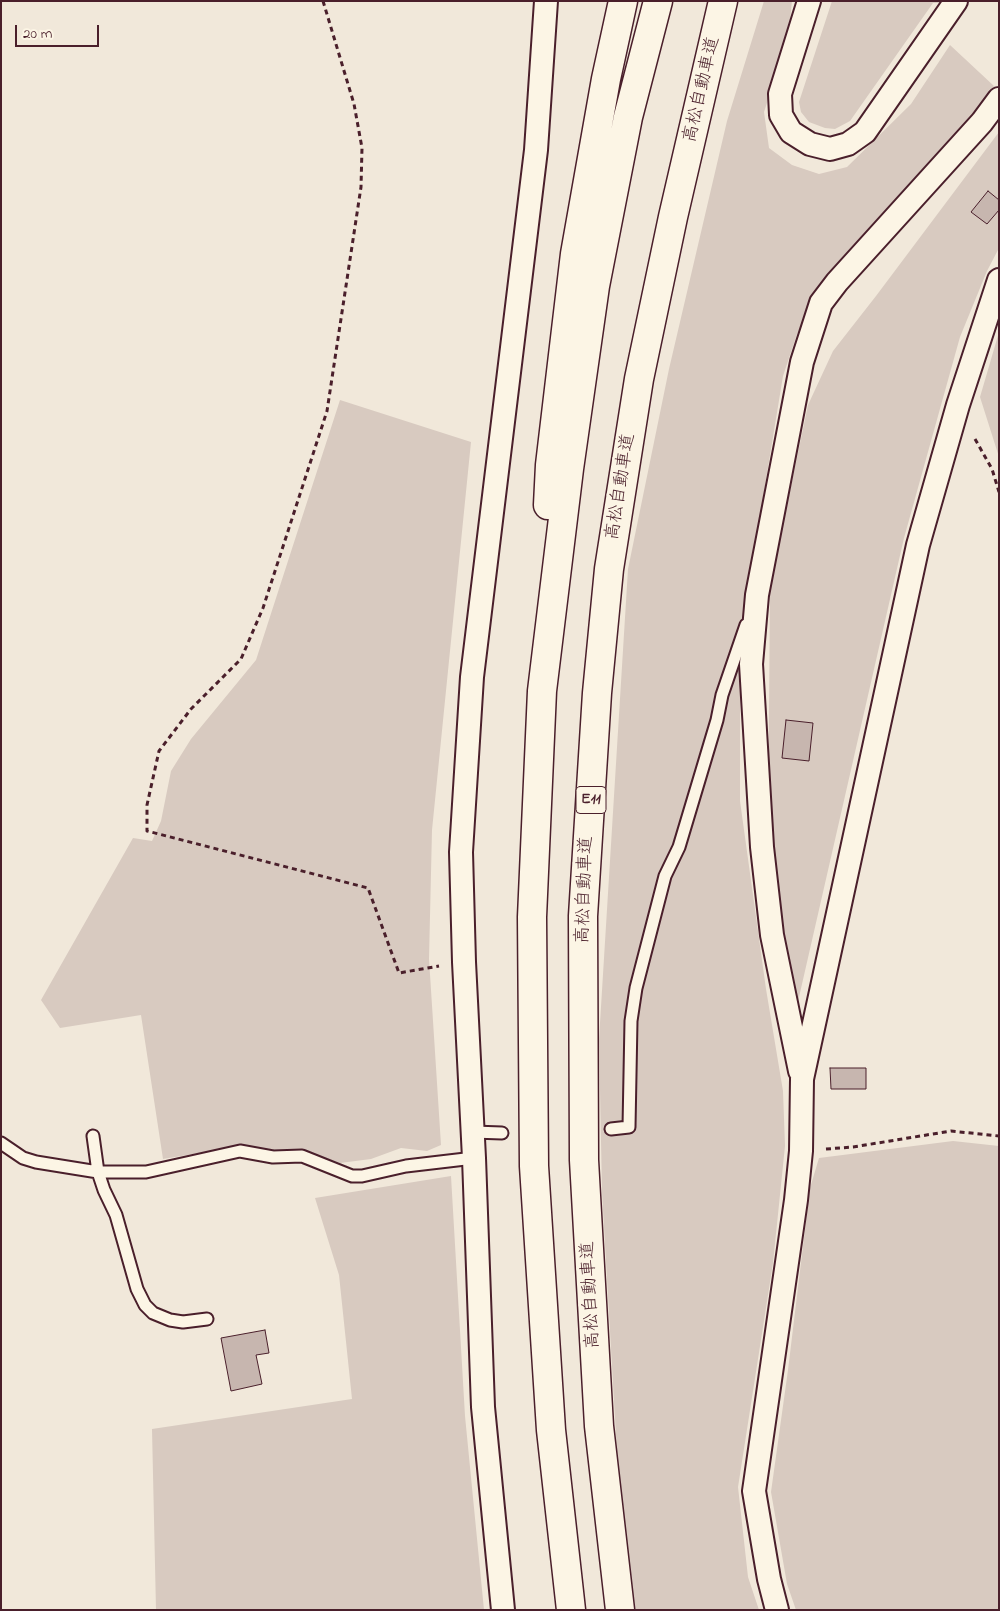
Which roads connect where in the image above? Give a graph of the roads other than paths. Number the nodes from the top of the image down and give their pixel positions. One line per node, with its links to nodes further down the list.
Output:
1 (546, 1): 13 (street)
2 (623, 1): 10 (highway)
3 (658, 1): 10 (highway)
4 (810, 1): 5 (street)
5 (956, 1)
6 (723, 6): 22 (highway, 高松自動車道 / E11)
7 (999, 99): 9 (street)
8 (999, 280): 11 (street)
9 (757, 595): 11 (street); 12 (lane)
10 (542, 691): 21 (highway)
11 (802, 1079): 23 (street)
12 (611, 1129)
13 (473, 1132): 14 (lane); 17 (street)
14 (502, 1133)
15 (92, 1136): 18 (lane)
16 (1, 1143): 18 (lane)
17 (474, 1158): 18 (lane); 20 (street)
18 (98, 1172): 19 (lane)
19 (207, 1319)
20 (503, 1610)
21 (571, 1610)
22 (620, 1610)
23 (777, 1610)

